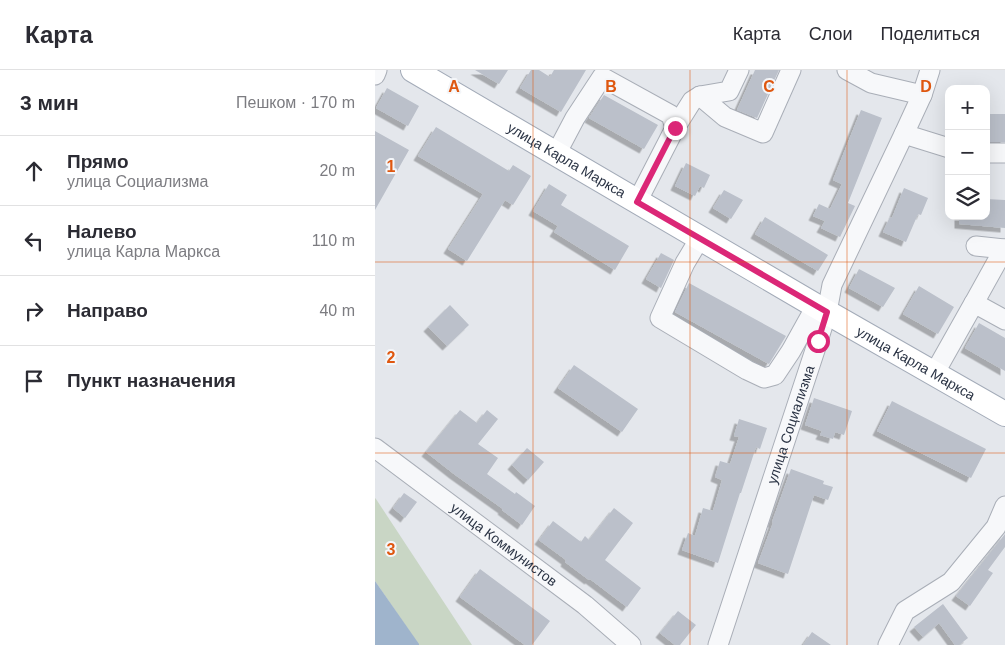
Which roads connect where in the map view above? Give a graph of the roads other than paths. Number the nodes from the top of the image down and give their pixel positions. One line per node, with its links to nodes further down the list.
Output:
1 (377, 70): 7 (street)
2 (413, 70): 15 (main road, улица Карла Маркса)
3 (739, 70): 9 (street)
4 (791, 70): 9 (street)
5 (847, 70): 8 (street)
6 (930, 70): 8 (street, улица Социализма)
7 (375, 75)
8 (922, 95): 11 (street, улица Социализма)
9 (700, 96): 10 (street)
10 (675, 128): 15 (street); 16 (street)
11 (904, 134): 12 (street); 21 (street, улица Социализма)
12 (945, 147)
13 (990, 153): 14 (street)
14 (1005, 153)
15 (556, 154): 16 (main road, улица Карла Маркса)
16 (637, 202): 17 (main road, улица Карла Маркса)
17 (700, 238): 21 (main road, улица Карла Маркса); 21 (street)
18 (976, 246): 19 (street)
19 (1005, 249): 20 (street)
20 (974, 303): 22 (street); 23 (street)
21 (822, 309): 23 (main road, улица Карла Маркса); 28 (street, улица Социализма)
22 (1005, 320)
23 (934, 374): 24 (main road, улица Карла Маркса)
24 (1005, 414)
25 (375, 448): 27 (street, улица Коммунистов)
26 (1005, 506): 29 (street)
27 (631, 645)
28 (718, 645)
29 (889, 645)

